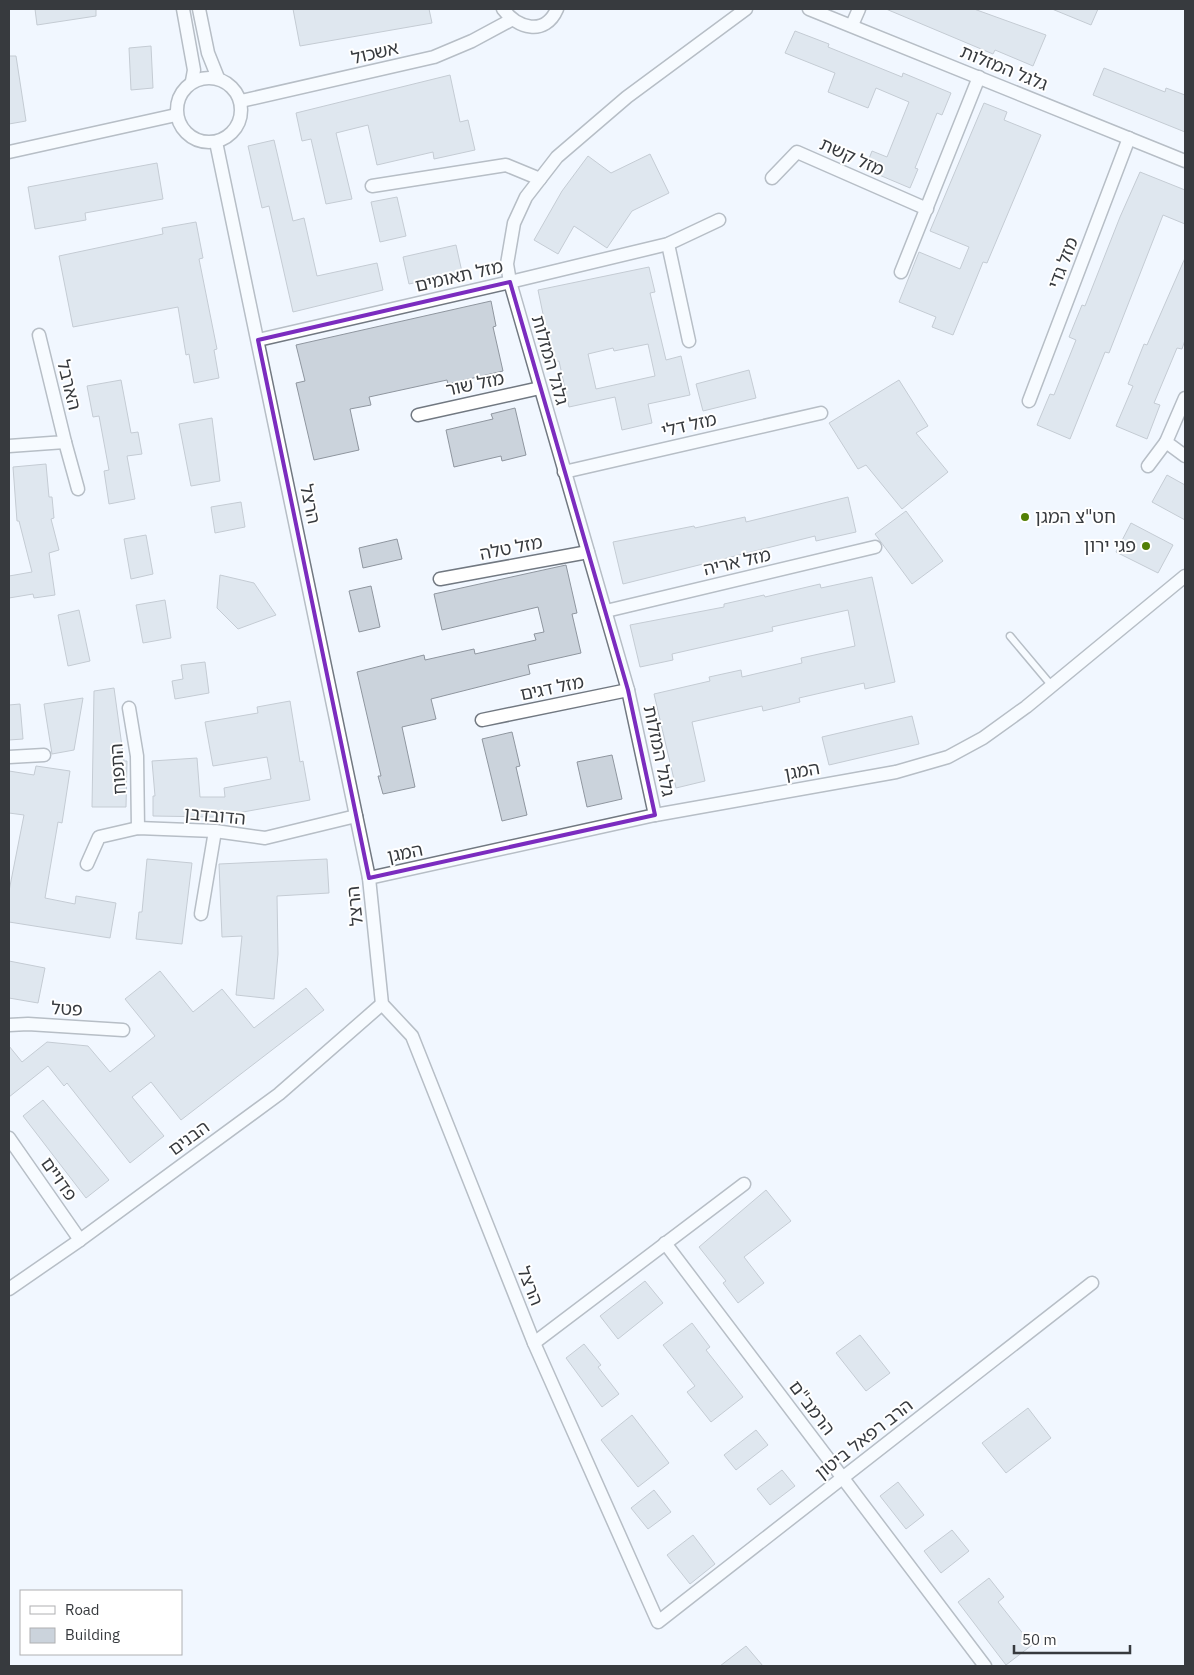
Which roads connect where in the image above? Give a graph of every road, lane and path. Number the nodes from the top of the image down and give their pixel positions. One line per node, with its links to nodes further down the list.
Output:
1 (183, 9): 12 (street)
2 (199, 9): 11 (street)
3 (503, 9): 8 (street)
4 (557, 9): 8 (street)
5 (746, 9): 20 (street, גלגל המזלות)
6 (809, 9): 9 (street, גלגל המזלות)
7 (859, 9): 9 (street)
8 (511, 20): 13 (street, אשכול)
9 (852, 25): 10 (street, גלגל המזלות)
10 (979, 77): 15 (street, גלגל המזלות); 22 (street)
11 (218, 78): 12 (street); 13 (street)
12 (192, 81): 14 (street)
13 (240, 101): 16 (street)
14 (176, 115): 16 (street); 17 (street)
15 (1129, 138): 18 (street, גלגל המזלות); 32 (street, מזל גדי)
16 (216, 142): 28 (street, הרצל)
17 (9, 152)
18 (1185, 161)
19 (772, 178): 22 (street, מזל קשת)
20 (540, 179): 21 (street); 26 (street, גלגל המזלות)
21 (372, 186)
22 (926, 209): 25 (street)
23 (718, 220): 24 (street, מזל תאומים)
24 (668, 244): 26 (street, מזל תאומים); 29 (street)
25 (901, 272)
26 (510, 282): 28 (street, מזל תאומים); 30 (street, גלגל המזלות)
27 (39, 335): 35 (street, הארבל)
28 (258, 340): 55 (street, הרצל)
29 (688, 341)
30 (540, 388): 34 (street, מזל שור); 40 (street, גלגל המזלות)
31 (1185, 398): 36 (street)
32 (1029, 401)
33 (821, 413): 40 (street, מזל דלי)
34 (418, 415)
35 (65, 442): 37 (street); 41 (street, הארבל)
36 (1166, 442): 38 (street); 39 (street)
37 (9, 446)
38 (1185, 456)
39 (1148, 466)
40 (564, 472): 43 (street, גלגל המזלות)
41 (78, 489)
42 (875, 547): 46 (street, מזל אריה)
43 (588, 552): 45 (street, מזל טלה); 46 (street, גלגל המזלות)
44 (1185, 576): 48 (street, המגן)
45 (440, 579)
46 (606, 611): 49 (street, גלגל המזלות)
47 (1010, 636): 48 (lane)
48 (1052, 686): 54 (street, המגן)
49 (628, 690): 51 (street, מזל דגים); 54 (street, גלגל המזלות)
50 (129, 708): 56 (street, התפוח)
51 (482, 720)
52 (44, 755): 53 (street)
53 (9, 757)
54 (655, 815): 59 (street, המגן)
55 (356, 816): 57 (street, הדובדבן); 59 (street, הרצל)
56 (138, 828): 57 (street, הדובדבן); 58 (street, הדובדבן)
57 (215, 831): 60 (street)
58 (87, 864)
59 (370, 878): 61 (street, הרצל)
60 (201, 914)
61 (382, 1004): 66 (street, הבנים); 70 (street, הרצל)
62 (9, 1025): 63 (street, פטל)
63 (123, 1030)
64 (9, 1138): 66 (street, פדויים)
65 (744, 1184): 67 (street)
66 (80, 1240): 69 (street, הבנים)
67 (665, 1243): 70 (street); 71 (street, הרמב"ם)
68 (1092, 1283): 71 (street, הרב רפאל ביטון)
69 (9, 1289)
70 (534, 1343): 72 (street, הרצל)
71 (843, 1477): 72 (street, הרב רפאל ביטון); 73 (street, הרמב"ם)
72 (658, 1622)
73 (985, 1666)

